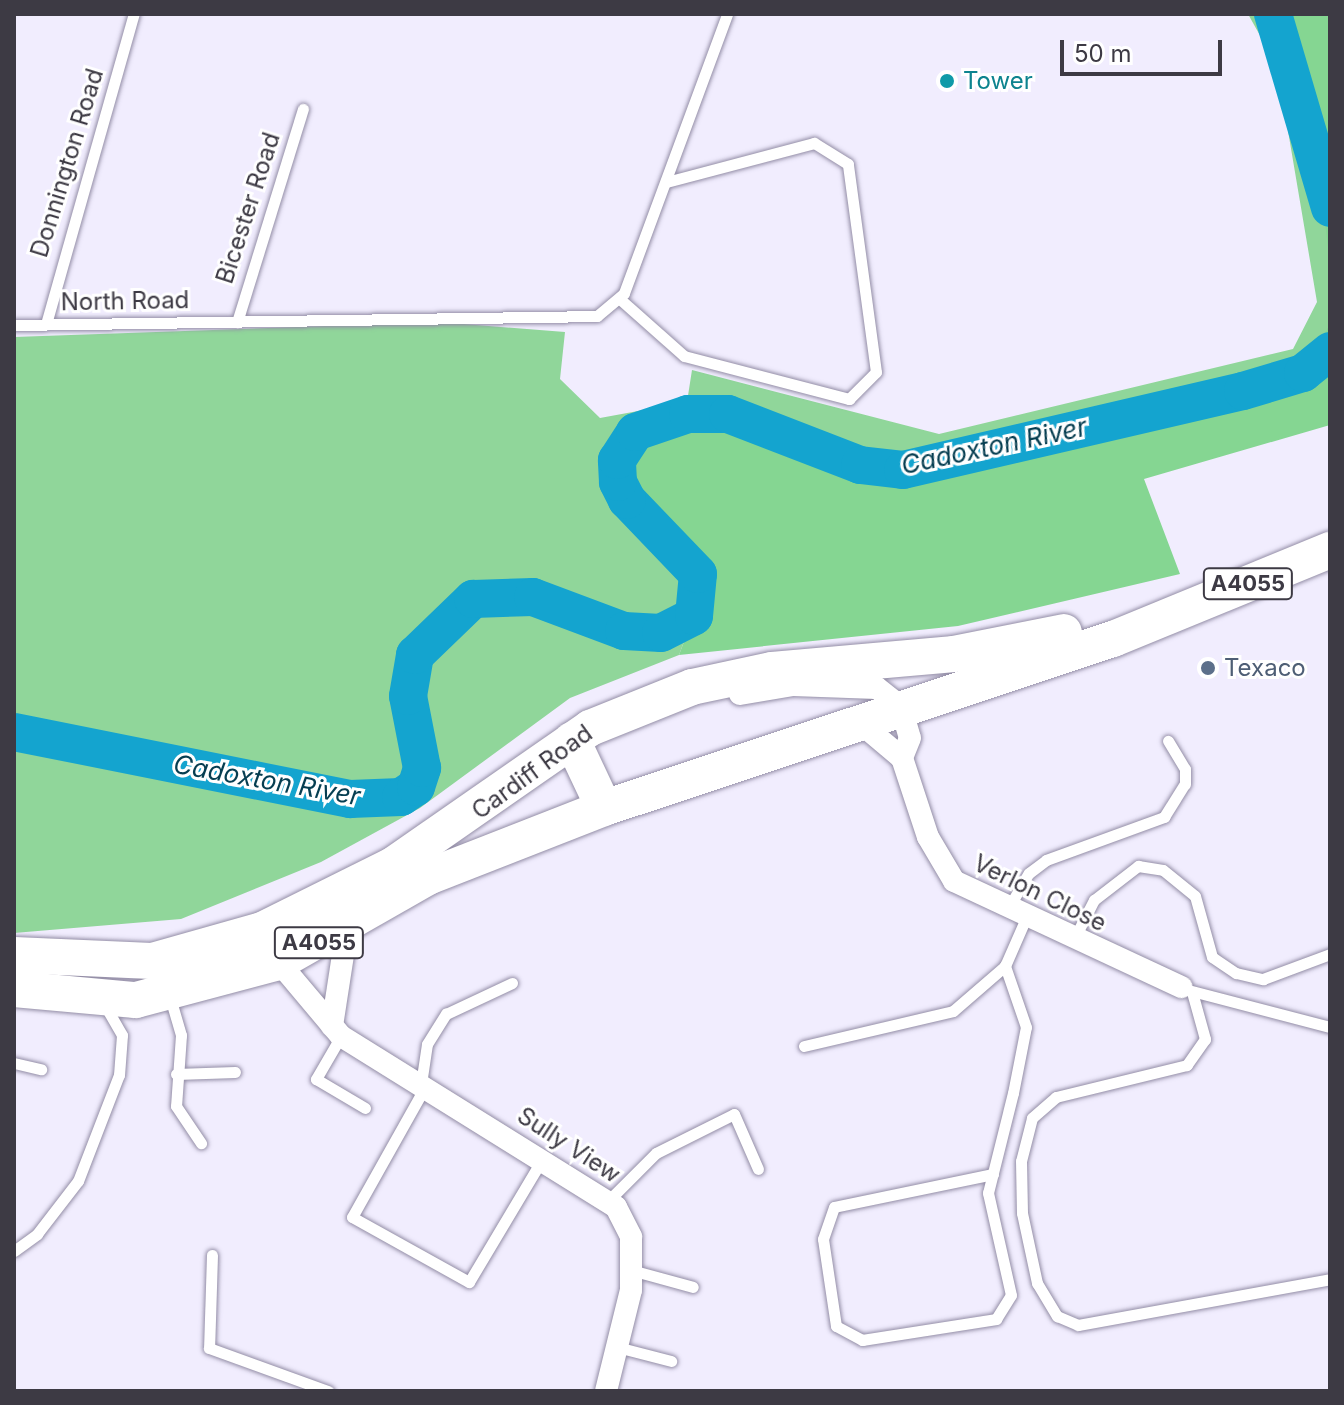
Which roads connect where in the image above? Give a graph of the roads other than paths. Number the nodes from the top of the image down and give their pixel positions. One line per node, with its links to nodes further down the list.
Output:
1 (134, 14): 7 (lane, Donnington Road)
2 (727, 14): 4 (lane)
3 (303, 109): 6 (lane, Bicester Road)
4 (666, 182): 5 (lane); 5 (lane)
5 (621, 300): 6 (lane, North Road)
6 (237, 322): 7 (lane, North Road)
7 (46, 324): 8 (lane, North Road)
8 (14, 325)
9 (1330, 550): 10 (main road, Cardiff Road / A4055)
10 (1165, 615): 11 (main road, Cardiff Road / A4055); 12 (main road, Cardiff Road / A4055)
11 (647, 703): 12 (street); 14 (main road, Cardiff Road / A4055)
12 (901, 707): 13 (main road, Cardiff Road / A4055); 16 (street, Verlon Close)
13 (858, 721): 16 (street); 17 (main road, Cardiff Road / A4055)
14 (572, 740): 17 (main road); 20 (main road, Cardiff Road / A4055)
15 (1168, 741): 18 (lane)
16 (902, 758): 18 (street, Verlon Close)
17 (604, 808): 19 (main road, Cardiff Road / A4055)
18 (1018, 913): 21 (street, Verlon Close); 25 (lane)
19 (347, 929): 24 (main road, Cardiff Road / A4055); 32 (street)
20 (244, 937): 23 (main road, Cardiff Road / A4055); 24 (street, Sully View)
21 (1074, 940): 22 (lane); 28 (street, Verlon Close)
22 (1330, 954)
23 (14, 955)
24 (279, 962): 29 (main road, Cardiff Road / A4055); 32 (street, Sully View)
25 (1005, 966): 33 (lane); 43 (lane)
26 (512, 983): 38 (lane)
27 (14, 989): 30 (main road, Cardiff Road / A4055)
28 (1186, 989): 31 (lane); 48 (lane)
29 (169, 994): 30 (main road, Cardiff Road / A4055); 37 (lane)
30 (103, 1002): 45 (lane)
31 (1330, 1027)
32 (337, 1031): 38 (street, Sully View); 39 (lane)
33 (804, 1046)
34 (14, 1063): 35 (lane)
35 (41, 1069)
36 (235, 1072): 37 (lane)
37 (176, 1074): 40 (lane)
38 (423, 1085): 41 (street, Sully View); 41 (lane)
39 (365, 1108)
40 (201, 1143)
41 (544, 1157): 44 (street, Sully View)
42 (758, 1169): 44 (lane)
43 (993, 1174): 43 (lane)
44 (608, 1201): 47 (street, Sully View)
45 (14, 1251)
46 (212, 1255): 52 (lane)
47 (631, 1270): 49 (lane); 50 (street, Sully View)
48 (1330, 1279)
49 (693, 1287)
50 (617, 1347): 51 (lane); 53 (street, Sully View)
51 (671, 1361)
52 (328, 1391)
53 (606, 1391)

